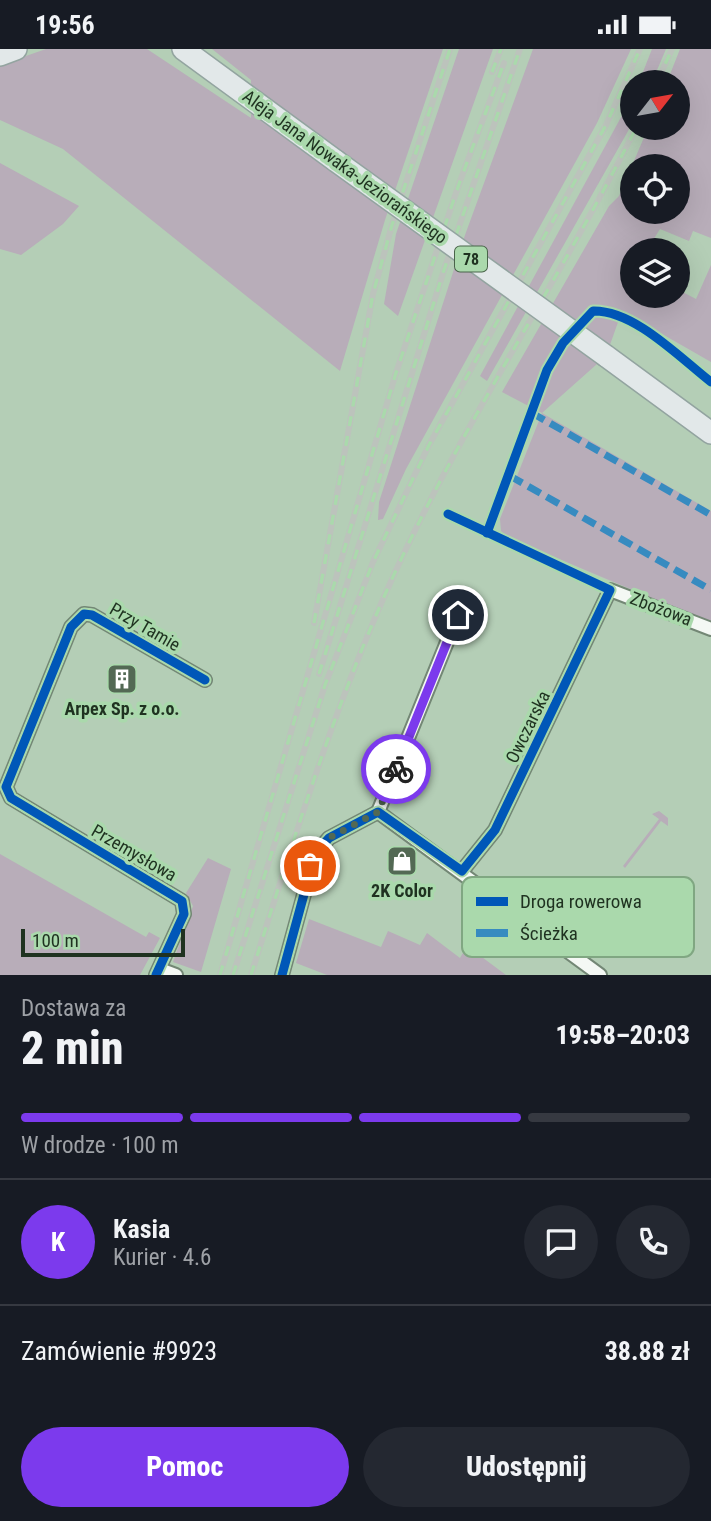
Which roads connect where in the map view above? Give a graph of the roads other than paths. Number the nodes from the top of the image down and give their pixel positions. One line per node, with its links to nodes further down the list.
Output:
1 (16, 49): 5 (main road)
2 (164, 49): 6 (main road)
3 (183, 49): 6 (main road, Aleja Jana Nowaka-Jeziorańskiego / 78)
4 (201, 49): 6 (main road)
5 (0, 55)
6 (248, 96): 7 (main road, Aleja Jana Nowaka-Jeziorańskiego / 78, bridge)
7 (711, 433)
8 (610, 590): 10 (street, Zbożowa); 14 (street, Owczarska)
9 (458, 615): 13 (street)
10 (711, 629)
11 (205, 680): 12 (street, Przy Tamie)
12 (8, 793): 17 (street, Przemysłowa)
13 (378, 812): 14 (street); 19 (street)
14 (462, 871): 15 (street)
15 (470, 877)
16 (576, 957): 20 (street)
17 (158, 972): 18 (street)
18 (176, 975)
19 (282, 975)
20 (600, 975)

